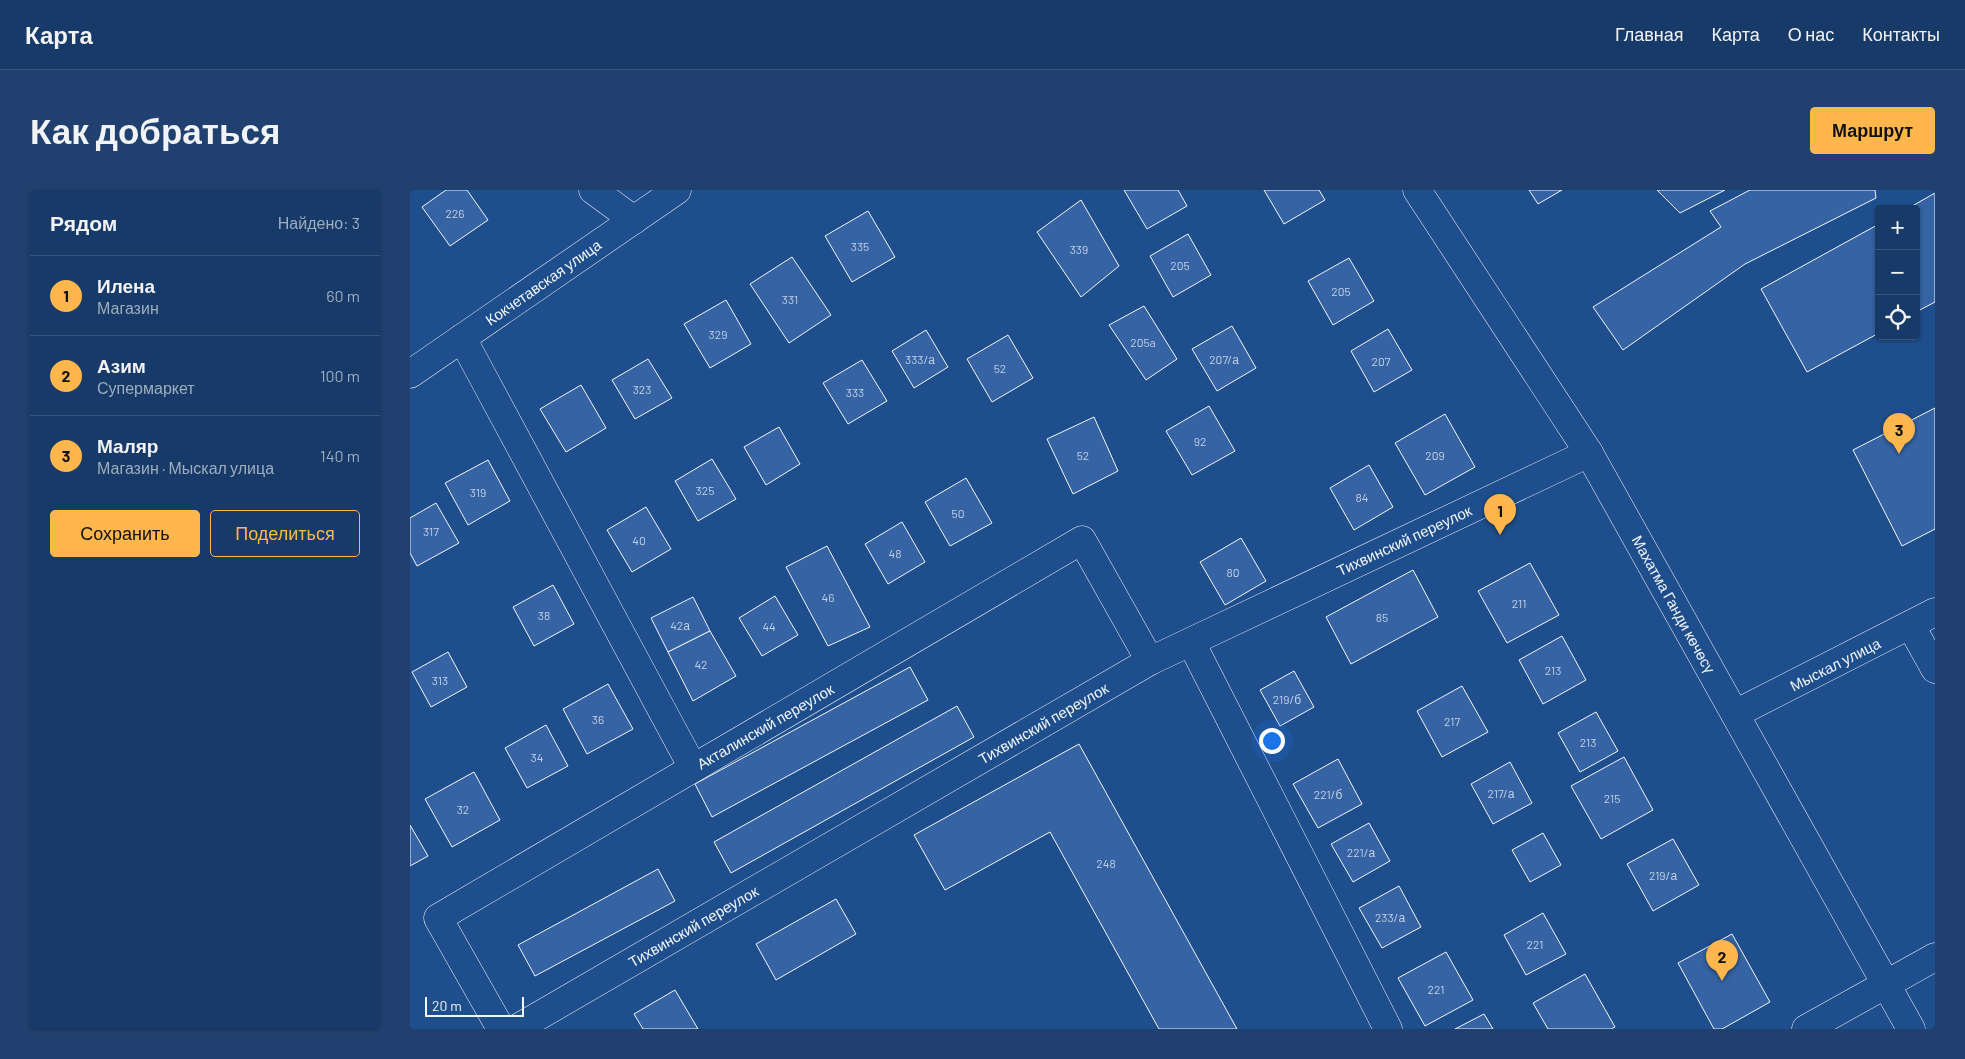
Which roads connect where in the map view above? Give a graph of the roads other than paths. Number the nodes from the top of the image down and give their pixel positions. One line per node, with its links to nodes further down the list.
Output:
1 (593, 190): 4 (street)
2 (677, 190): 4 (street, Кокчетавская улица)
3 (1418, 190): 7 (street, Махатма Ганди көчөсү)
4 (634, 220): 5 (street, Кокчетавская улица)
5 (462, 338): 6 (street, Кокчетавская улица); 14 (street)
6 (410, 374)
7 (1589, 453): 10 (street, Тихвинский переулок); 13 (street, Махатма Ганди көчөсү)
8 (1935, 612): 9 (street, Мыскал улица)
9 (1910, 626): 12 (street); 13 (street, Мыскал улица)
10 (1191, 642): 11 (street, Тихвинский переулок); 19 (street)
11 (1150, 661): 14 (street, Акталинский переулок); 18 (street, Тихвинский переулок)
12 (1935, 669)
13 (1735, 714): 16 (street, Махатма Ганди көчөсү)
14 (693, 768): 17 (street, Акталинский переулок)
15 (1935, 957): 16 (street)
16 (1886, 984): 20 (street); 21 (street, Махатма Ганди көчөсү)
17 (501, 1029)
18 (516, 1029)
19 (1388, 1029)
20 (1806, 1029)
21 (1912, 1029)

